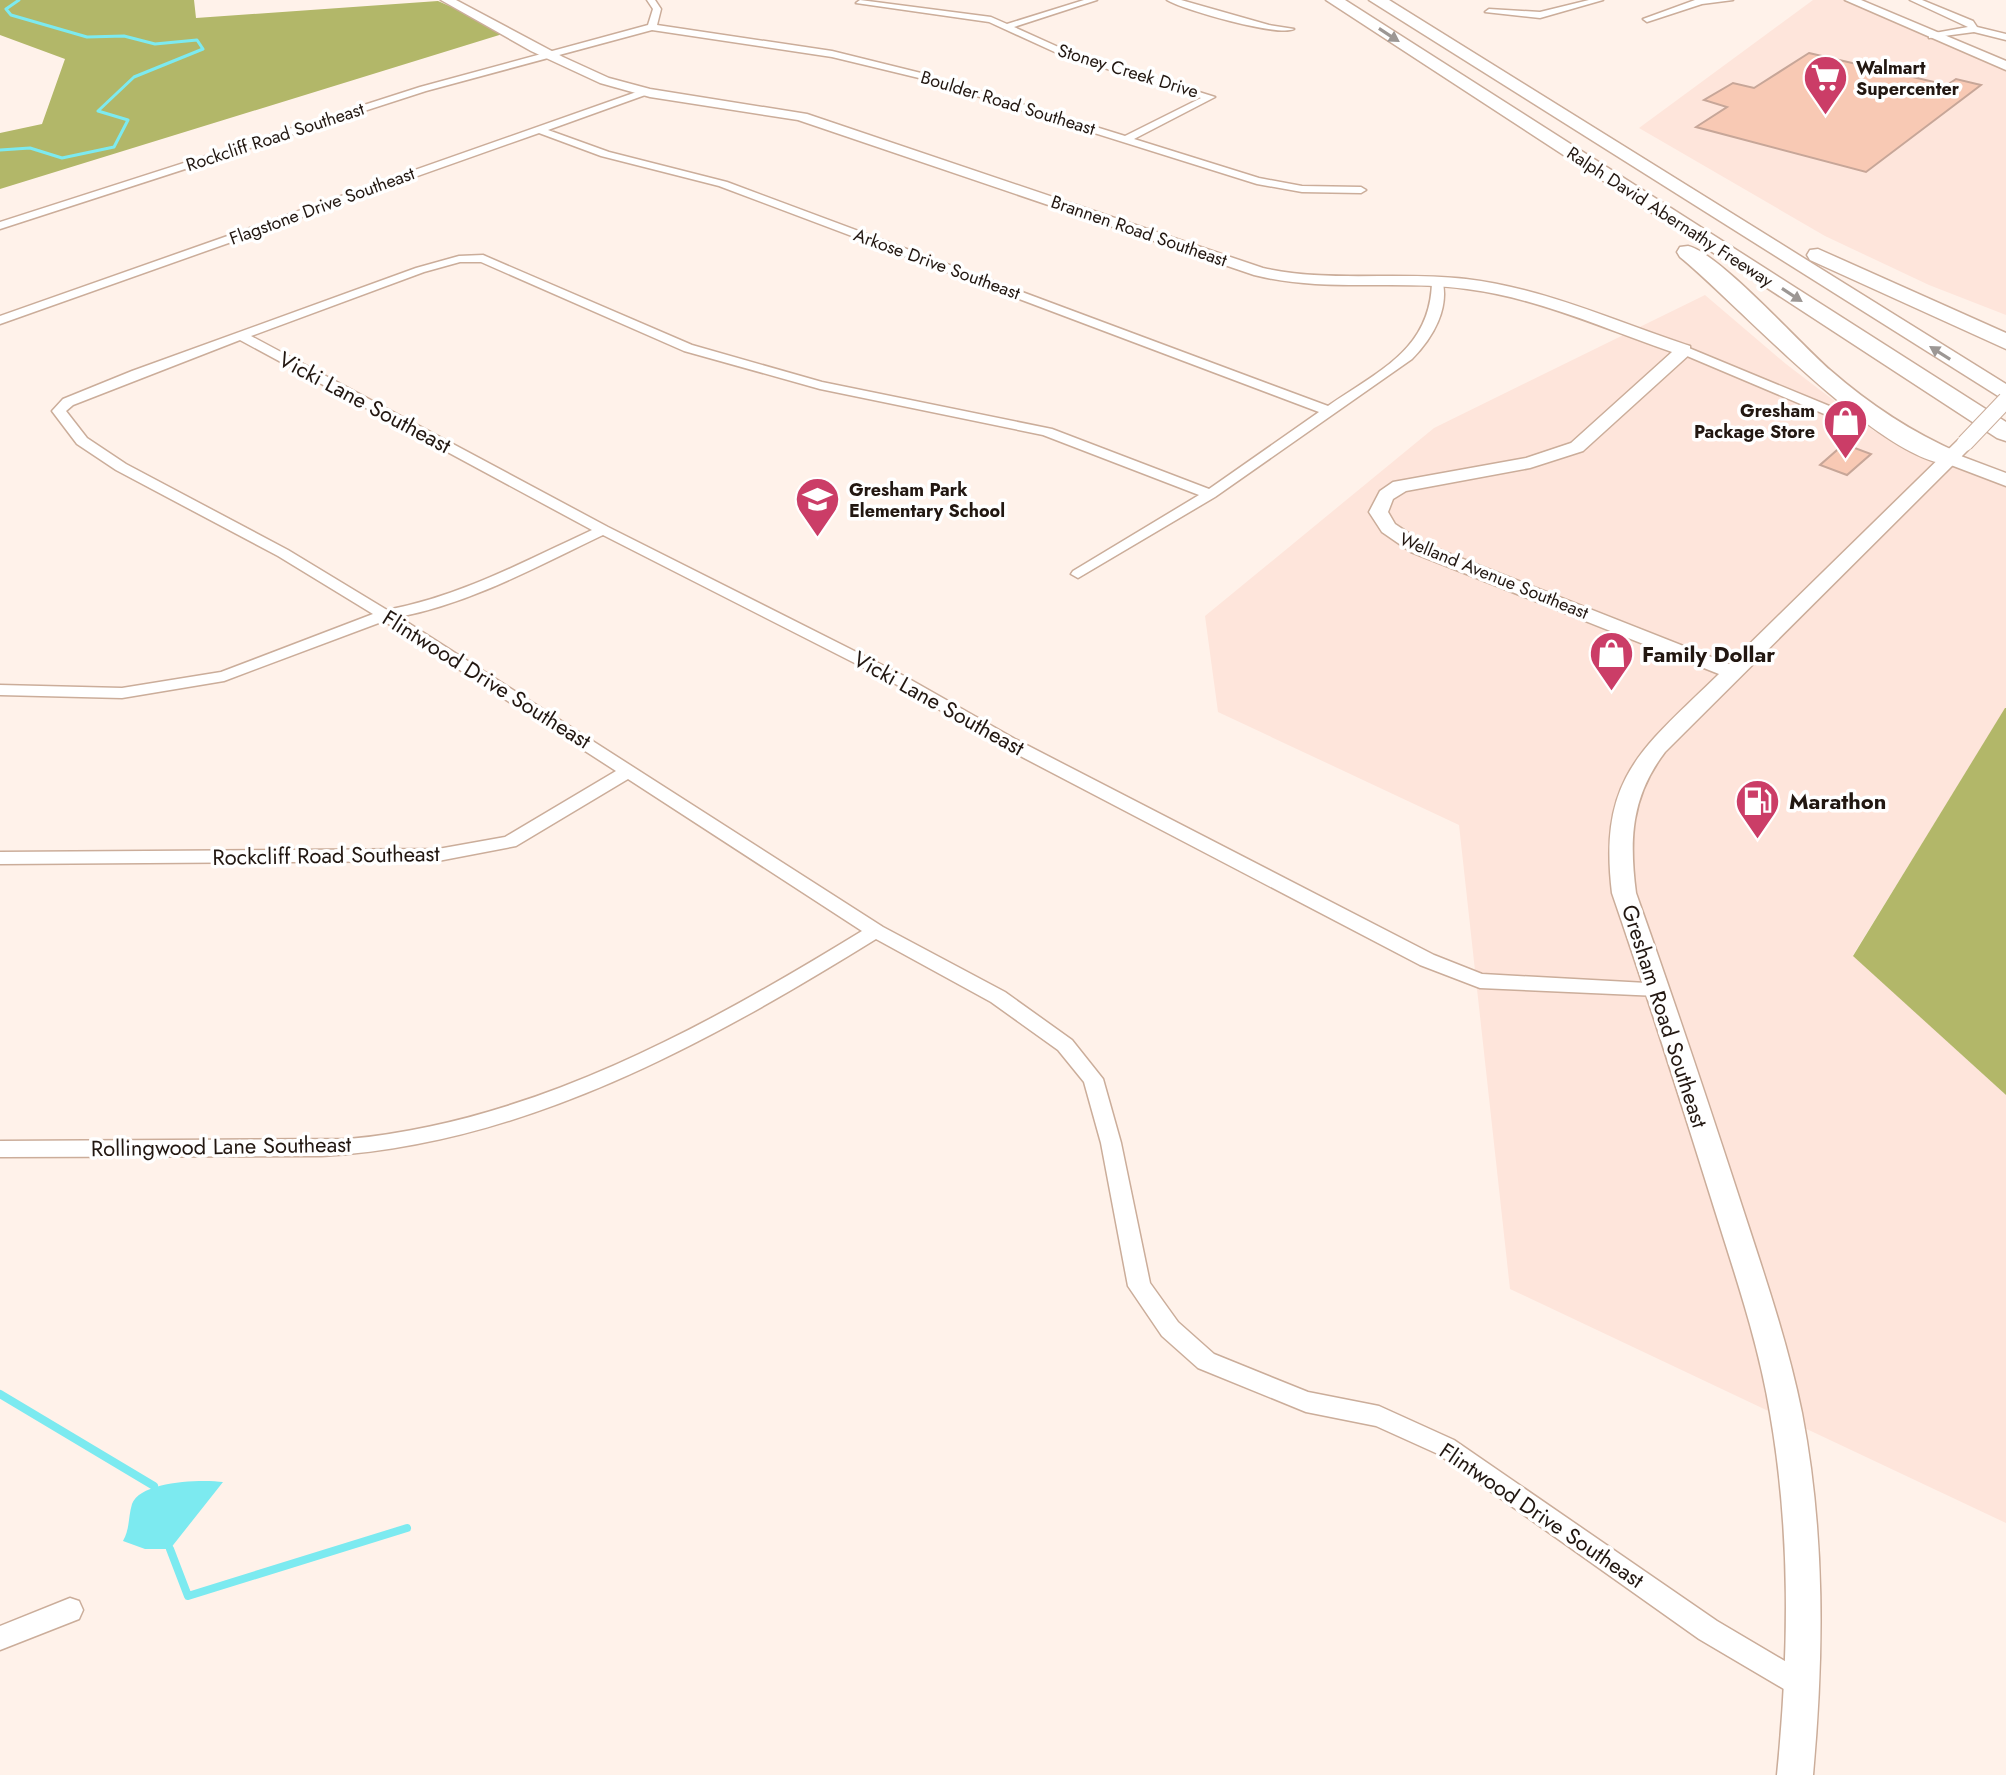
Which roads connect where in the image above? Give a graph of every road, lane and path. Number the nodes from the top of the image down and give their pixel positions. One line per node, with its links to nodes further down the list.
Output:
1 (447, 0): 21 (street, Brannen Road Southeast)
2 (651, 0): 15 (street)
3 (1093, 0): 14 (street)
4 (1171, 0): 16 (street)
5 (1334, 0): 23 (highway, Ralph David Abernathy Freeway, one-way to 23)
6 (1377, 0): 18 (highway, Ralph David Abernathy Freeway)
7 (1599, 0): 12 (street)
8 (1729, 0): 13 (street)
9 (1851, 0): 19 (street)
10 (1914, 0): 17 (street)
11 (860, 3): 14 (street, Stoney Creek Drive)
12 (1489, 12)
13 (1647, 19)
14 (1009, 26): 26 (street, Stoney Creek Drive)
15 (652, 27): 21 (street, Rockcliff Road Southeast); 26 (street, Boulder Road Southeast)
16 (1289, 29)
17 (1974, 29): 19 (street); 20 (street)
18 (1424, 30): 32 (highway); 34 (highway, Ralph David Abernathy Freeway, one-way to 18)
19 (1932, 36): 22 (street)
20 (2006, 37)
21 (550, 54): 24 (street, Brannen Road Southeast); 28 (street, Rockcliff Road Southeast)
22 (2006, 66)
23 (1443, 71): 37 (highway, Ralph David Abernathy Freeway, one-way to 37); 38 (highway)
24 (645, 92): 25 (street, Flagstone Drive Southeast); 29 (street, Brannen Road Southeast)
25 (540, 130): 30 (street, Flagstone Drive Southeast); 35 (street, Arkose Drive Southeast)
26 (1125, 140): 27 (street, Boulder Road Southeast)
27 (1361, 190)
28 (0, 226)
29 (1438, 281): 33 (street, Brannen Road Southeast); 35 (street)
30 (0, 320)
31 (243, 337): 40 (street, Flintwood Drive Southeast); 41 (street, Vicki Lane Southeast); 43 (street, Flintwood Drive Southeast)
32 (2001, 339)
33 (1684, 350): 36 (street, Brannen Road Southeast); 44 (street, Welland Avenue Southeast)
34 (2006, 397): 38 (street, Gresham Road Southeast, bridge)
35 (1329, 411): 40 (street)
36 (1838, 419)
37 (2006, 433)
38 (1958, 451): 39 (main road); 44 (street, Gresham Road Southeast)
39 (2006, 480)
40 (1210, 494): 42 (street)
41 (603, 530): 43 (street); 49 (street, Vicki Lane Southeast)
42 (1078, 574)
43 (385, 615): 45 (street); 46 (street, Flintwood Drive Southeast)
44 (1734, 673): 49 (street, Gresham Road Southeast)
45 (0, 690)
46 (630, 770): 47 (street, Rockcliff Road Southeast); 48 (street, Flintwood Drive Southeast)
47 (0, 858)
48 (876, 931): 50 (street, Rollingwood Lane Southeast); 53 (street, Flintwood Drive Southeast)
49 (1658, 989): 53 (street, Gresham Road Southeast)
50 (0, 1149)
51 (70, 1610): 52 (street)
52 (0, 1638)
53 (1804, 1686): 54 (street, Gresham Road Southeast)
54 (1795, 1775)

